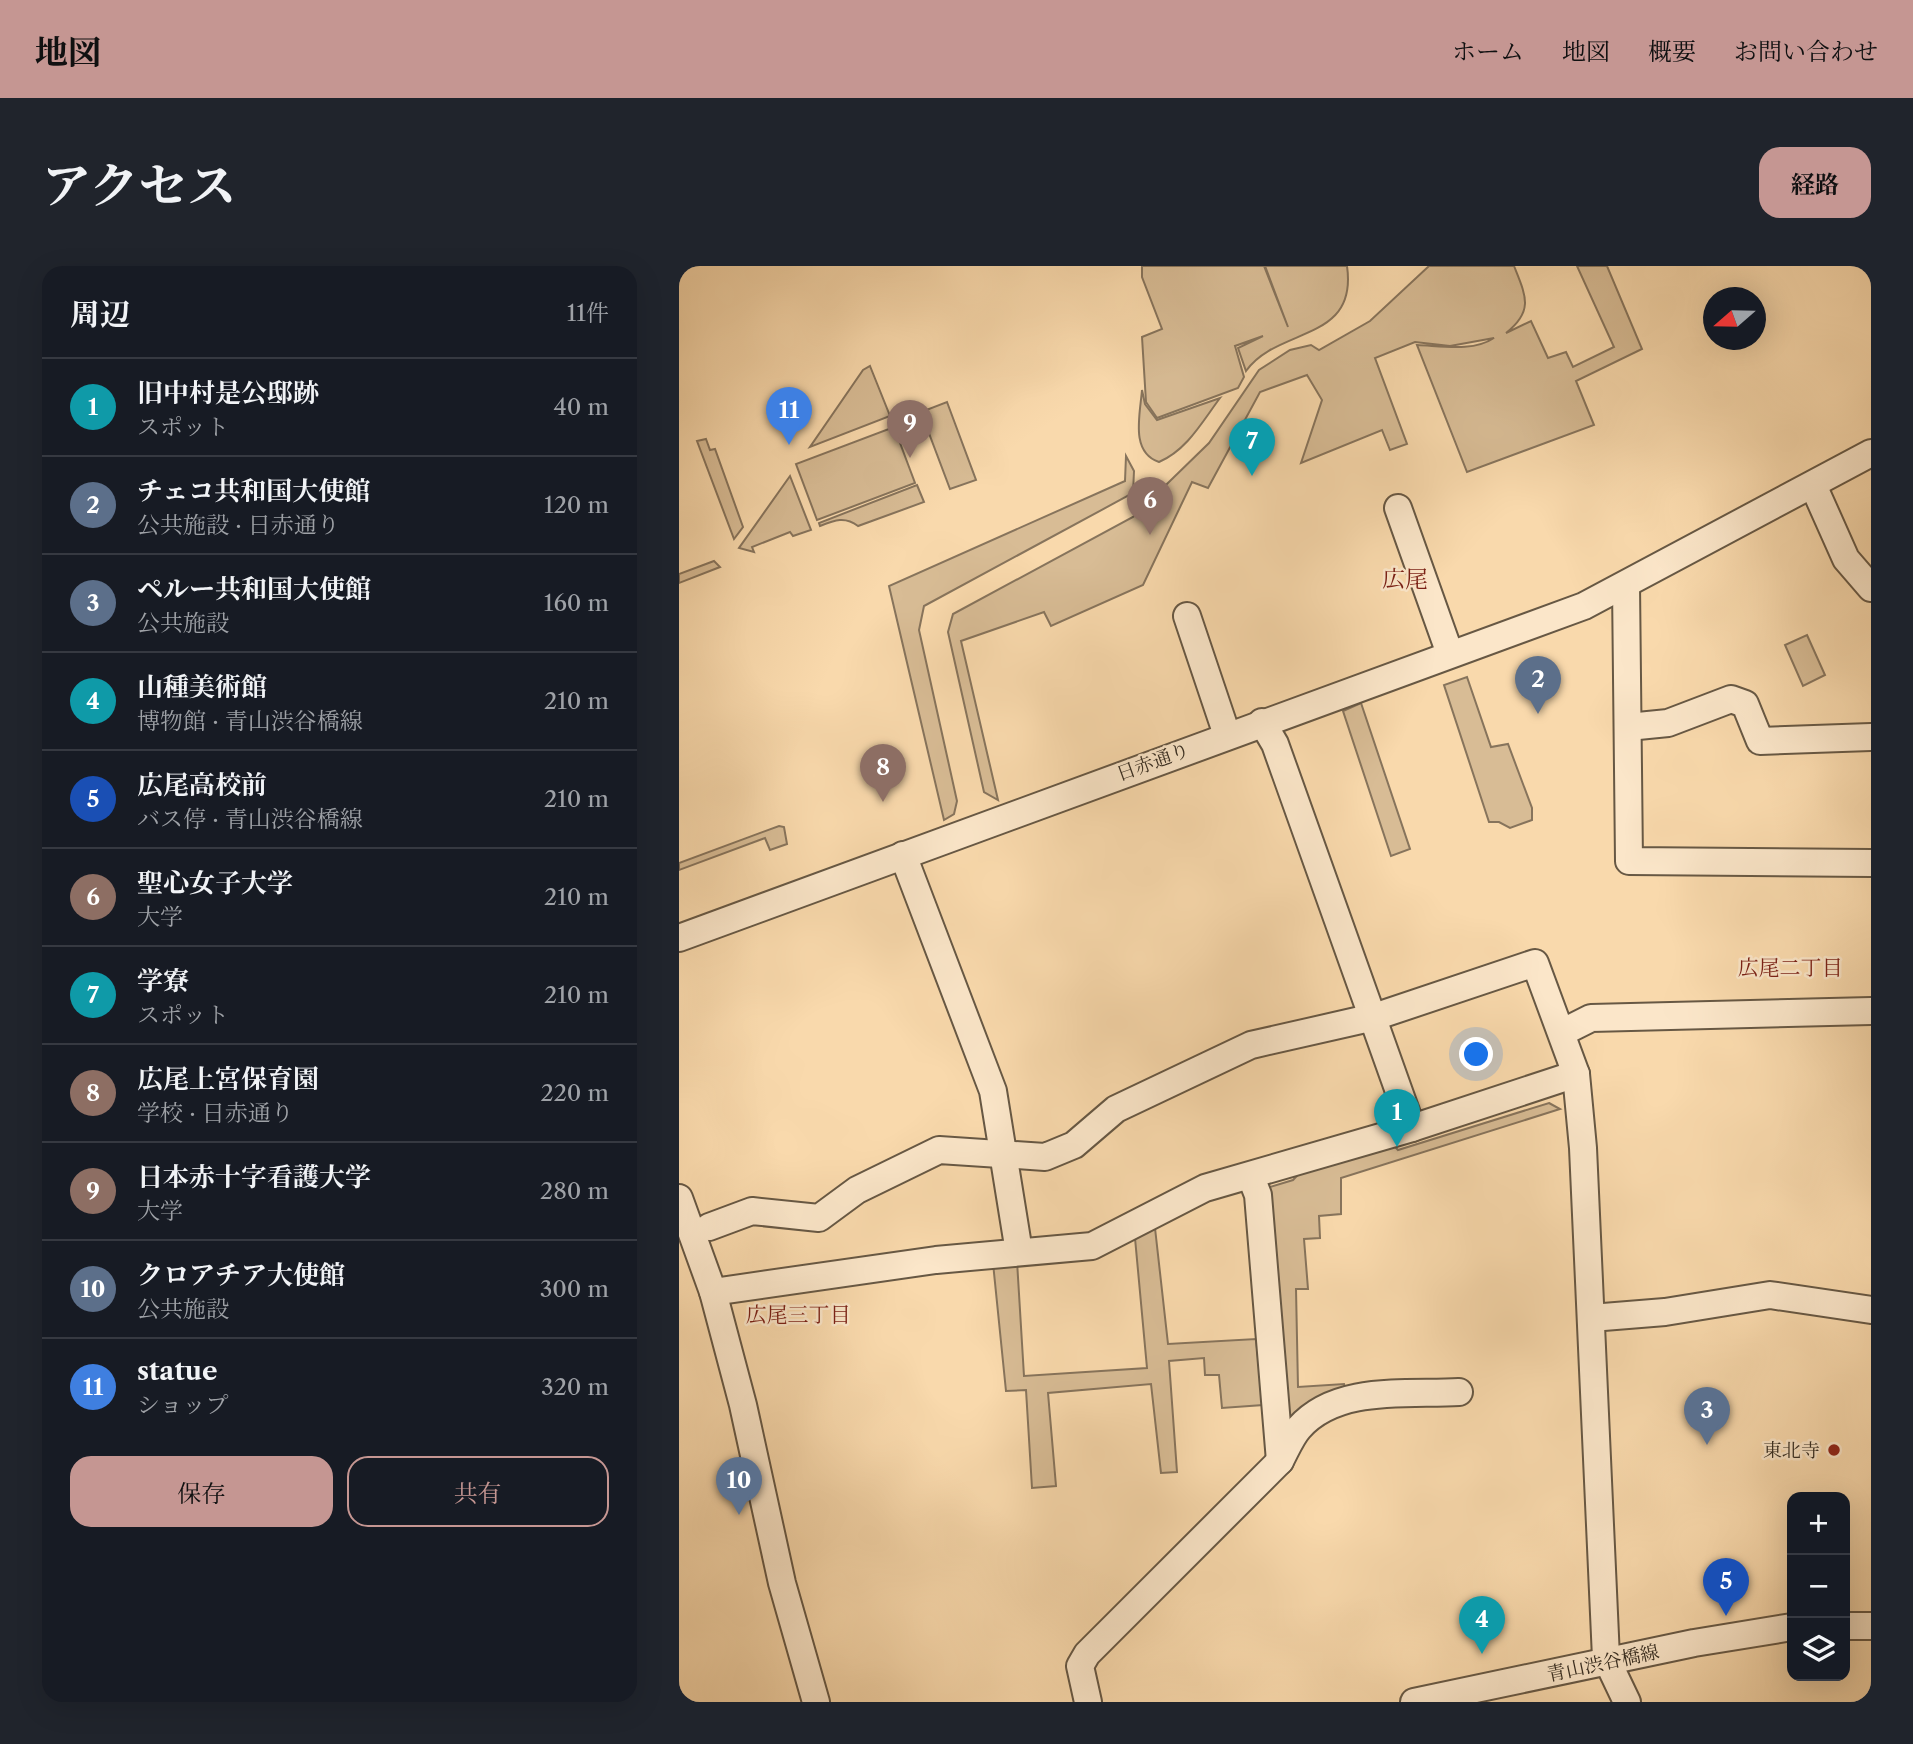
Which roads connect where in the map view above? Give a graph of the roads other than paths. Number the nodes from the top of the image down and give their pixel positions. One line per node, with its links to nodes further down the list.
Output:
1 (1871, 453): 2 (street, 日赤通り)
2 (1813, 485): 4 (street, 日赤通り); 5 (street)
3 (1398, 508): 7 (street)
4 (1626, 585): 7 (street, 日赤通り); 9 (street)
5 (1871, 588)
6 (1187, 616): 10 (street)
7 (1450, 654): 8 (street, 日赤通り)
8 (1262, 722): 10 (street, 日赤通り); 16 (street)
9 (1628, 727): 11 (street); 13 (street)
10 (1227, 735): 12 (street, 日赤通り)
11 (1871, 737)
12 (902, 855): 14 (street, 日赤通り); 20 (street)
13 (1871, 863)
14 (679, 938)
15 (1871, 1012): 17 (street)
16 (1374, 1017): 17 (street); 19 (street); 20 (street)
17 (1563, 1032): 18 (street)
18 (1576, 1074): 19 (street); 27 (street)
19 (1412, 1128): 21 (street)
20 (1005, 1156): 23 (street); 24 (street)
21 (1251, 1177): 24 (street); 29 (street)
22 (679, 1198): 23 (street)
23 (694, 1238): 25 (street)
24 (1019, 1252): 25 (street)
25 (713, 1292): 34 (street)
26 (1871, 1310): 27 (street)
27 (1591, 1318): 33 (street)
28 (1459, 1392): 29 (street)
29 (1280, 1461): 35 (street)
30 (1850, 1626): 31 (street)
31 (1871, 1626)
32 (1787, 1628): 33 (street, 青山渋谷橋線)
33 (1607, 1662): 36 (street, 青山渋谷橋線); 37 (street)
34 (816, 1702)
35 (1088, 1702)
36 (1414, 1702)
37 (1626, 1702)

